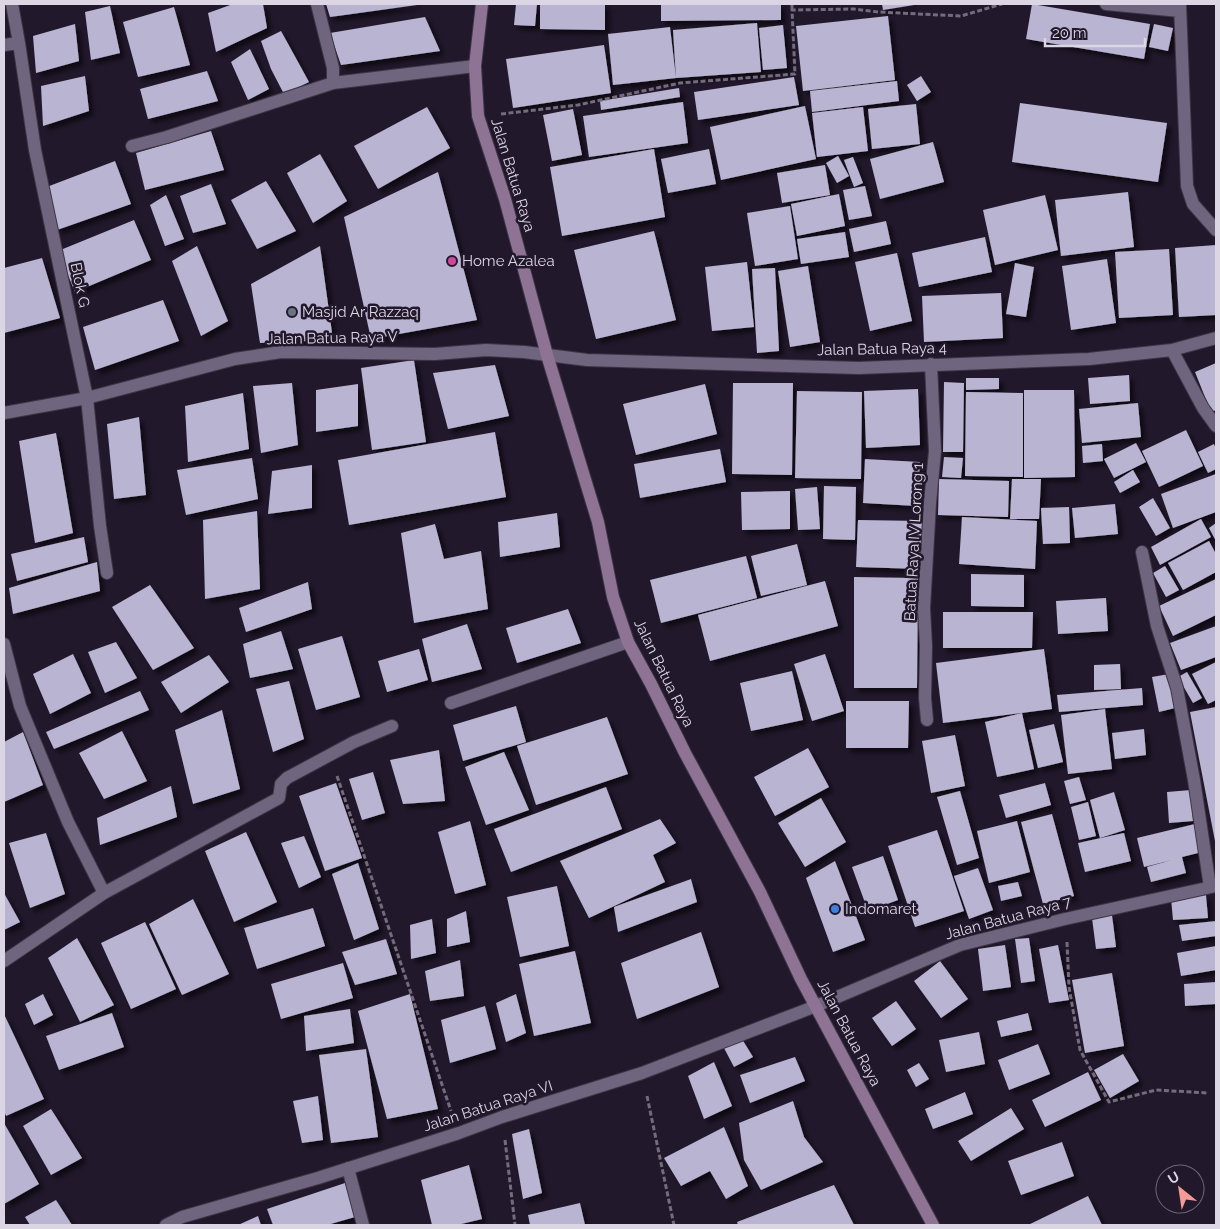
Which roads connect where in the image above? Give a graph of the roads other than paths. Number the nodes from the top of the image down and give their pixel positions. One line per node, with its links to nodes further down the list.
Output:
1 (12, 4): 6 (street, Blok G)
2 (317, 4): 9 (street)
3 (482, 4): 8 (main road, Jalan Batua Raya)
4 (1106, 4): 5 (street)
5 (1180, 7): 11 (street)
6 (19, 43): 7 (street); 16 (street, Blok G)
7 (4, 45)
8 (475, 66): 9 (street); 14 (main road, Jalan Batua Raya)
9 (334, 83): 10 (street)
10 (132, 146)
11 (1216, 230)
12 (1216, 338): 13 (street, Jalan Batua Raya 4)
13 (1172, 350): 15 (street, Jalan Batua Raya 4); 18 (street)
14 (547, 355): 15 (street, Jalan Batua Raya 4); 16 (street, Jalan Batua Raya V); 21 (main road, Jalan Batua Raya)
15 (931, 364): 24 (street, Batua Raya IV Lorong 1)
16 (87, 398): 17 (street, Jalan Batua Raya V); 20 (street, Blok G)
17 (4, 413)
18 (1216, 426)
19 (1142, 552): 26 (street)
20 (107, 573)
21 (628, 642): 23 (street); 29 (main road, Jalan Batua Raya)
22 (4, 644): 27 (street)
23 (451, 704)
24 (927, 720)
25 (392, 726): 27 (street)
26 (1213, 887): 29 (street, Jalan Batua Raya 7)
27 (104, 893): 28 (street)
28 (4, 961)
29 (816, 1006): 30 (street, Jalan Batua Raya VI); 33 (main road, Jalan Batua Raya)
30 (348, 1168): 31 (street, Jalan Batua Raya VI); 32 (street)
31 (166, 1225)
32 (363, 1225)
33 (933, 1225)

